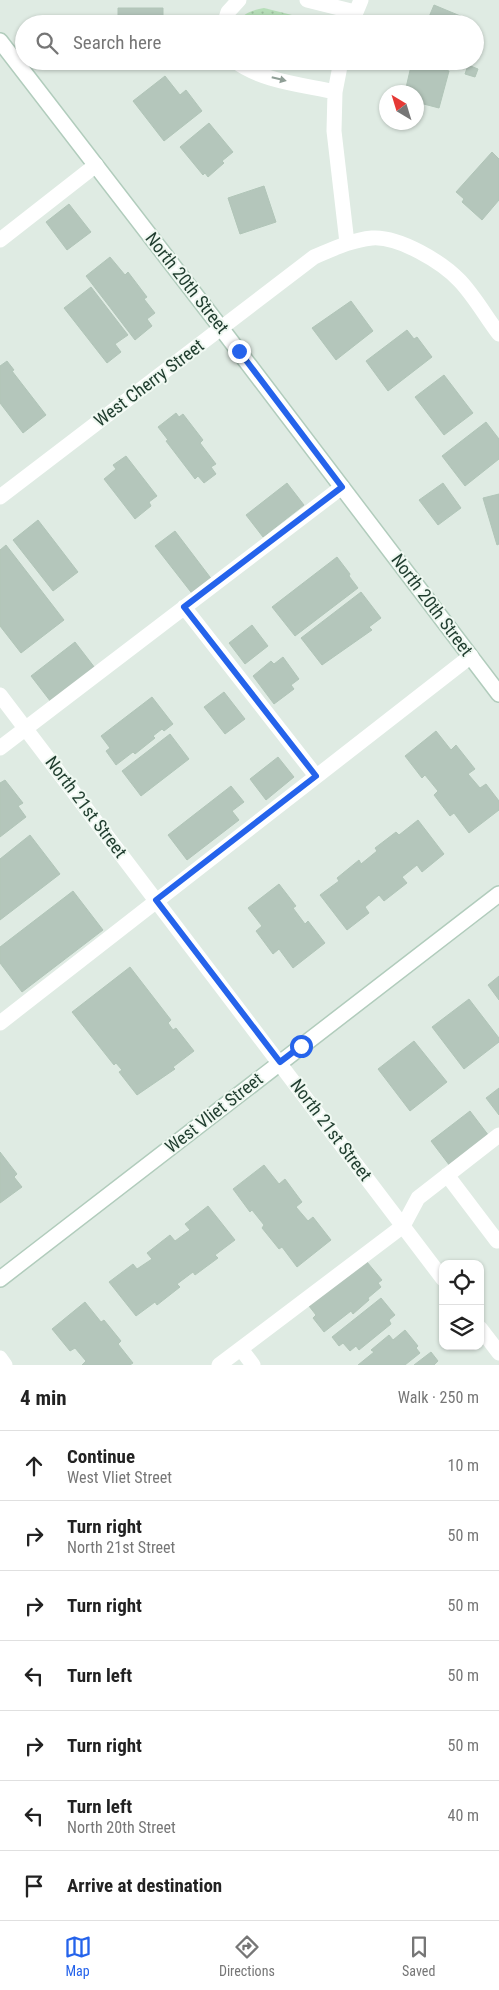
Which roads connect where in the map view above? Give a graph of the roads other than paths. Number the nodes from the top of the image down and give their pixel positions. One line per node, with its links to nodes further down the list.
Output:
1 (239, 0): 4 (street)
2 (307, 0): 3 (street)
3 (356, 12)
4 (227, 15)
5 (0, 41): 6 (street, North 20th Street)
6 (15, 60)
7 (22, 70): 11 (street, North 20th Street)
8 (248, 70): 10 (street, one-way to 10)
9 (339, 70): 10 (street)
10 (335, 92): 13 (street)
11 (96, 165): 12 (street); 14 (street, North 20th Street)
12 (0, 240)
13 (347, 243): 14 (street, West Cherry Street); 15 (street, West Cherry Street)
14 (221, 328): 16 (street, North 20th Street); 17 (street, West Cherry Street)
15 (499, 334)
16 (342, 487): 18 (street); 19 (street, North 20th Street)
17 (0, 497)
18 (184, 607): 22 (street); 24 (street)
19 (471, 656): 20 (street, North 20th Street); 24 (street)
20 (499, 694)
21 (0, 695): 22 (street, North 21st Street)
22 (25, 728): 23 (street); 26 (street, North 21st Street)
23 (0, 748)
24 (316, 776): 26 (street)
25 (499, 894): 28 (street, West Vliet Street)
26 (156, 900): 27 (street); 28 (street, North 21st Street)
27 (0, 1022)
28 (280, 1062): 31 (street, North 21st Street); 34 (street, West Vliet Street)
29 (499, 1135): 30 (street)
30 (446, 1175): 31 (street); 32 (street)
31 (403, 1226): 33 (street, North 21st Street); 36 (street)
32 (497, 1241)
33 (439, 1274)
34 (0, 1279)
35 (484, 1333): 37 (street)
36 (241, 1349): 40 (street); 41 (street)
37 (499, 1353)
38 (0, 1358): 39 (street)
39 (5, 1365)
40 (219, 1365)
41 (253, 1365)

